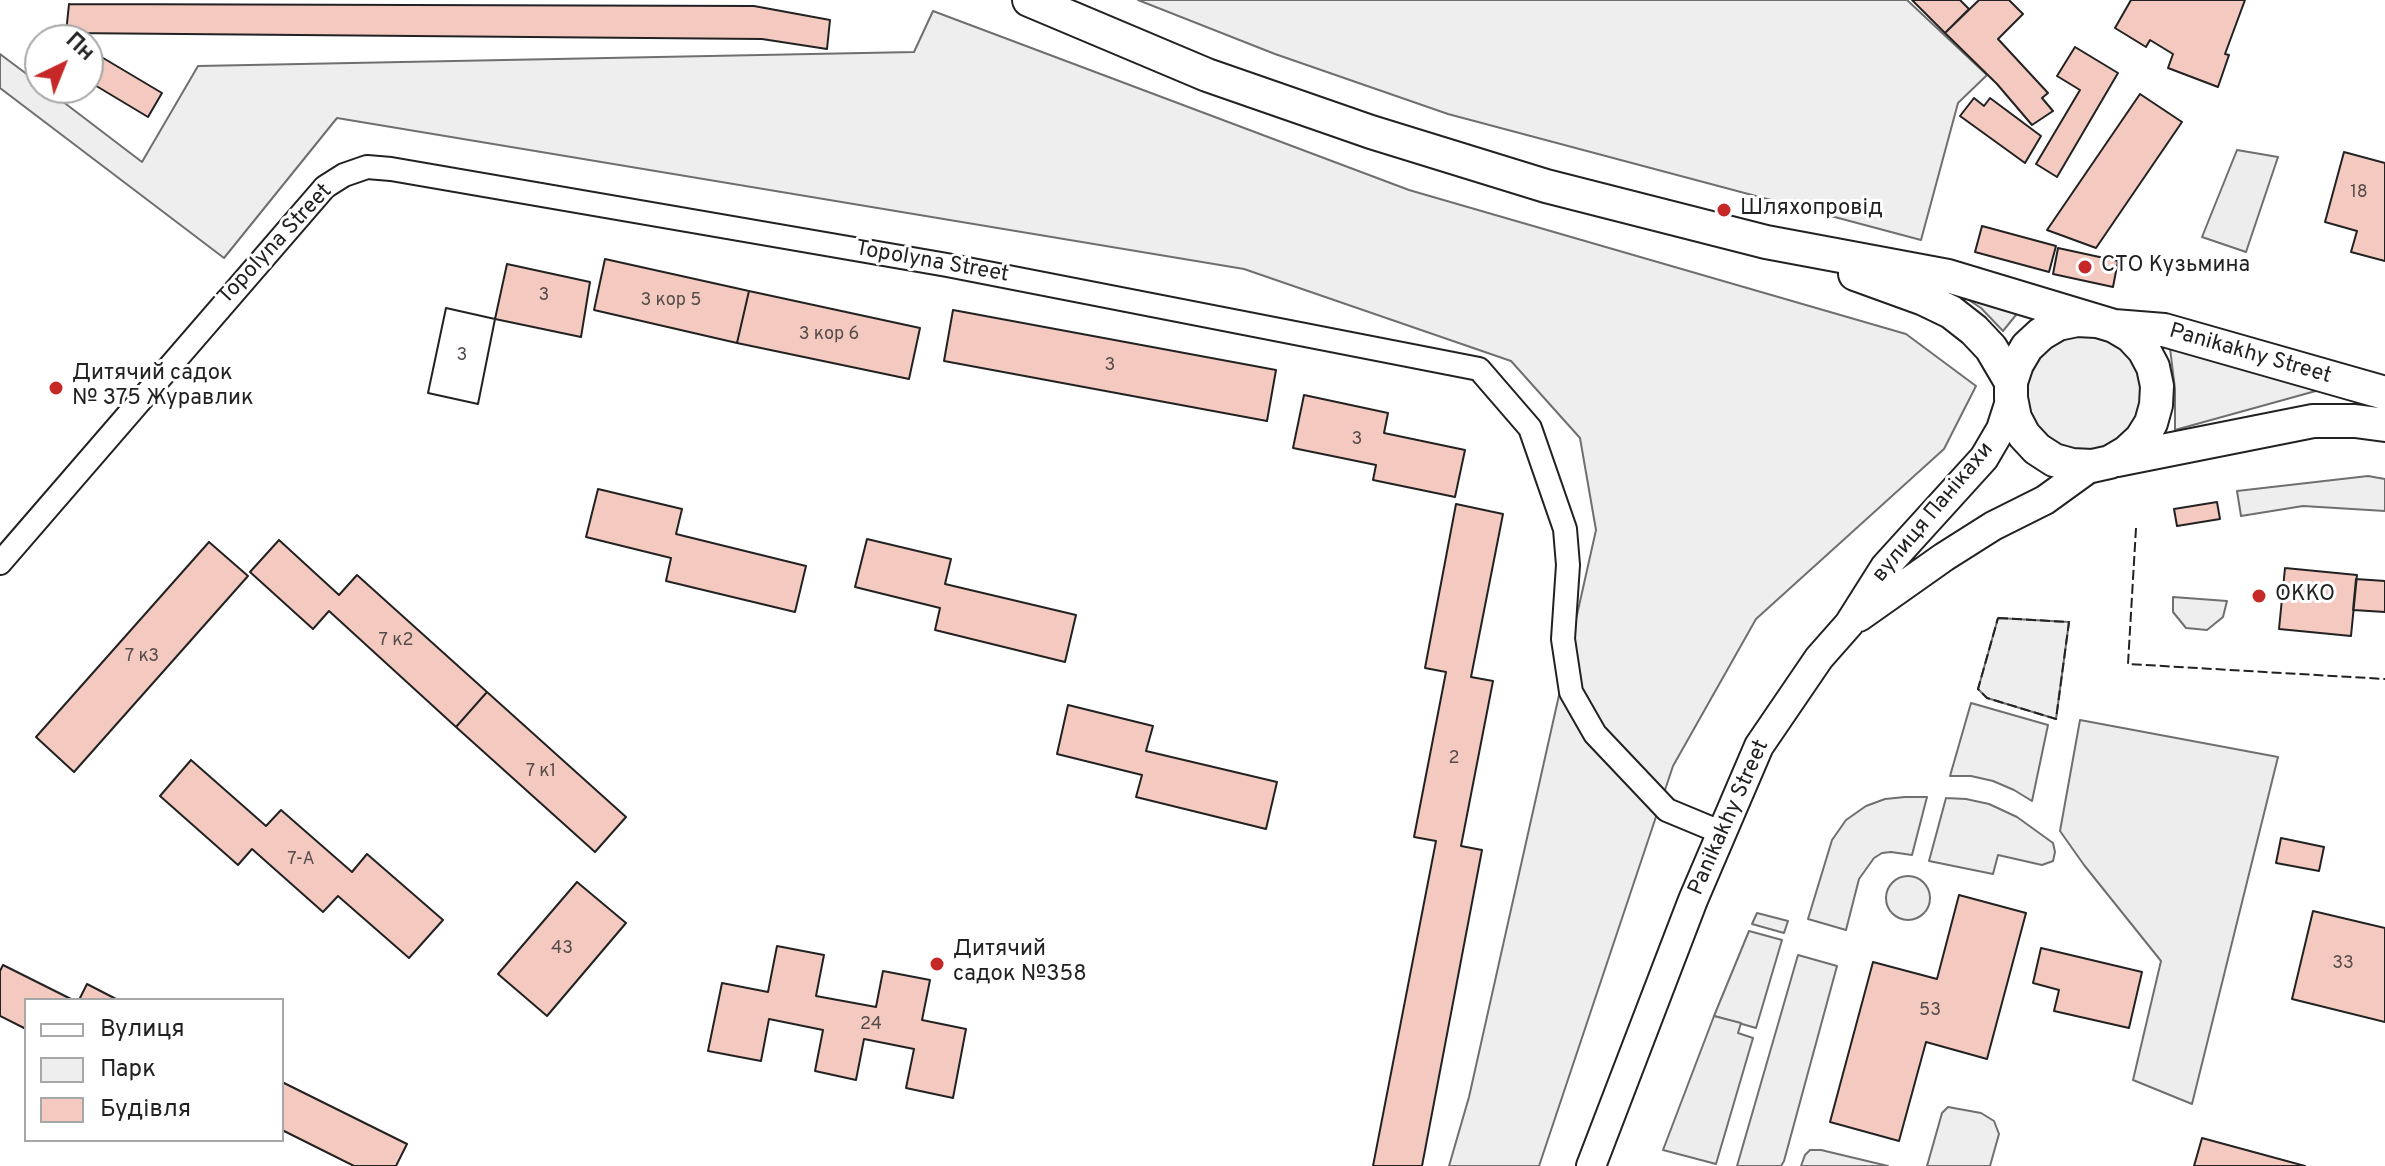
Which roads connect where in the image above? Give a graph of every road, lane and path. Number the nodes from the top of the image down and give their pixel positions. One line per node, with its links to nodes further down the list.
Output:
1 (1029, 0): 2 (main road)
2 (1766, 242): 3 (main road); 4 (main road)
3 (2105, 324): 4 (main road); 5 (main road, Panikakhy Street); 7 (main road)
4 (2011, 390): 7 (main road); 9 (street, вулиця Панікахи)
5 (2385, 393)
6 (2385, 425): 7 (main road, Panikakhy Street)
7 (2101, 464): 9 (street, Panikakhy Street)
8 (0, 563): 10 (street, Topolyna Street)
9 (1849, 624): 10 (street, Panikakhy Street)
10 (1720, 832): 11 (street, Panikakhy Street)
11 (1591, 1166)

